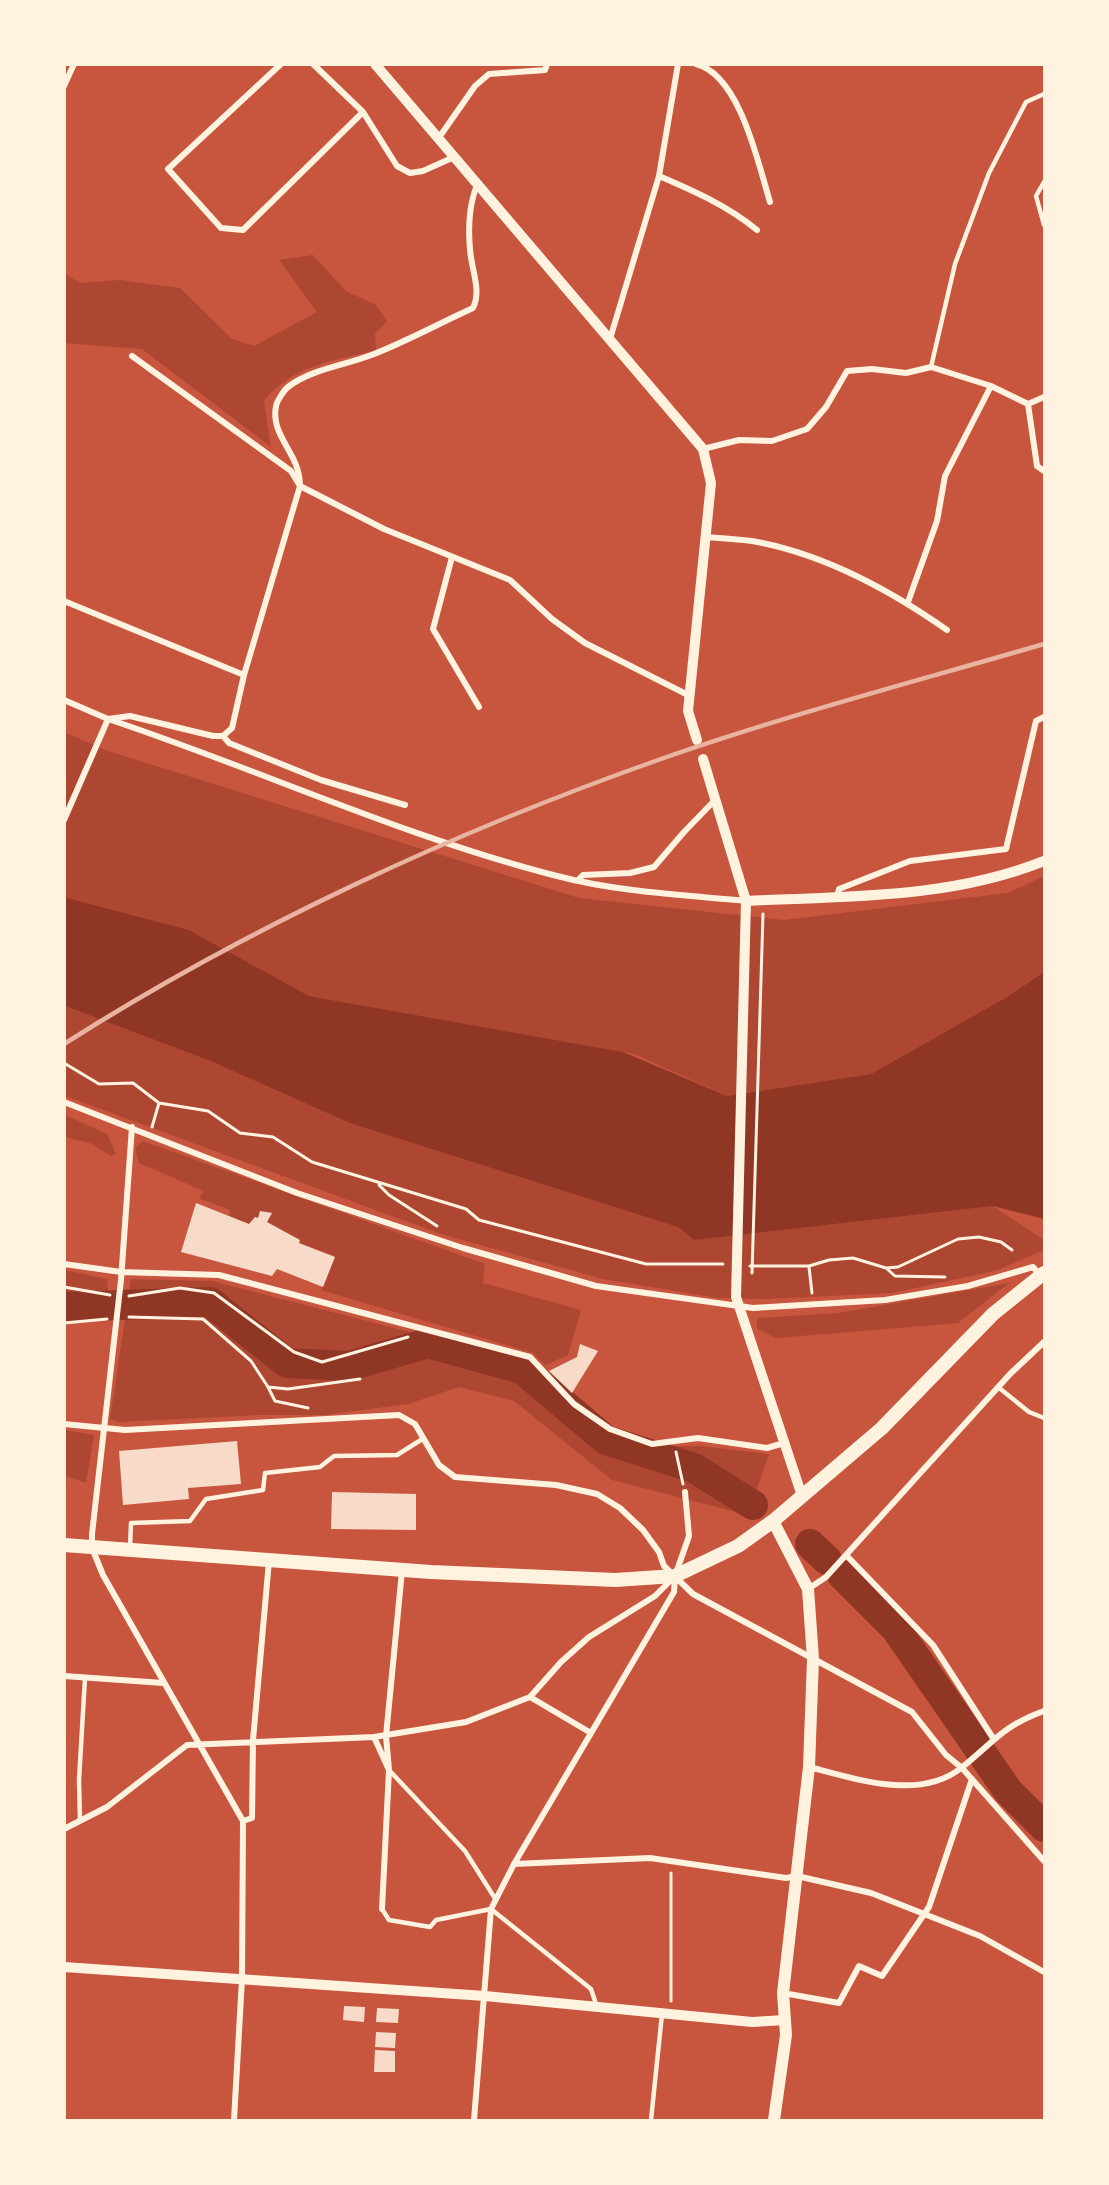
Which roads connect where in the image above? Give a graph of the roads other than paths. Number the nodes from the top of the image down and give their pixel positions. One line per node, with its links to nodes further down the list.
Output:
1 (74, 64): 8 (street)
2 (282, 64): 10 (street)
3 (313, 64): 10 (street)
4 (375, 64): 11 (street)
5 (547, 64): 11 (street)
6 (678, 64): 13 (street)
7 (696, 64): 16 (street)
8 (64, 86)
9 (1044, 94): 21 (lane)
10 (363, 112): 12 (street)
11 (438, 139): 12 (street)
12 (454, 157): 15 (street)
13 (659, 176): 18 (street); 19 (street)
14 (1044, 182): 17 (lane)
15 (478, 184): 19 (street); 27 (street)
16 (770, 201)
17 (1044, 225)
18 (757, 230)
19 (610, 339): 25 (street)
20 (132, 356): 27 (street)
21 (931, 367): 22 (street); 25 (street)
22 (991, 386): 24 (street); 31 (street)
23 (1044, 397): 24 (street)
24 (1028, 404): 26 (street)
25 (703, 449): 28 (street)
26 (1044, 471)
27 (300, 486): 29 (street); 33 (street)
28 (706, 537): 31 (street); 34 (street)
29 (452, 557): 34 (street); 36 (street)
30 (64, 601): 33 (street)
31 (908, 602): 32 (street)
32 (947, 630)
33 (244, 675): 41 (street)
34 (690, 696): 42 (street)
35 (64, 700): 39 (street)
36 (479, 707)
37 (130, 716): 39 (street); 40 (street); 41 (street)
38 (1044, 717): 49 (street)
39 (108, 719): 40 (street); 46 (street)
40 (130, 726): 48 (street)
41 (223, 736): 45 (street)
42 (697, 740)
43 (703, 759): 44 (street)
44 (715, 800): 48 (street); 50 (street)
45 (405, 805)
46 (64, 820)
47 (1044, 861): 49 (street)
48 (578, 880): 50 (street)
49 (837, 897): 50 (street)
50 (746, 901): 56 (street)
51 (64, 1102): 52 (street)
52 (132, 1127): 54 (street); 56 (street)
53 (64, 1264): 54 (street)
54 (121, 1272): 61 (street); 63 (street)
55 (1043, 1274): 56 (street); 65 (highway)
56 (738, 1302): 63 (street)
57 (1044, 1342): 58 (street)
58 (998, 1387): 59 (lane); 70 (street)
59 (1044, 1418)
60 (64, 1424): 61 (street)
61 (102, 1428): 62 (street); 68 (street)
62 (423, 1438): 69 (lane); 73 (street)
63 (784, 1443): 65 (street)
64 (685, 1492): 73 (street)
65 (801, 1496): 66 (highway)
66 (773, 1521): 73 (highway); 74 (main road)
67 (64, 1545): 68 (highway)
68 (92, 1548): 69 (highway); 78 (street)
69 (130, 1551): 71 (highway)
70 (846, 1556): 74 (street); 84 (street)
71 (269, 1561): 72 (highway); 85 (street)
72 (402, 1570): 73 (highway); 82 (street)
73 (675, 1576): 75 (street); 79 (street); 81 (street)
74 (808, 1590): 75 (main road)
75 (813, 1659): 87 (main road); 88 (street)
76 (64, 1676): 77 (street)
77 (85, 1678): 78 (street); 91 (lane)
78 (163, 1683): 86 (street)
79 (530, 1697): 81 (street); 82 (street)
80 (1044, 1712): 84 (street)
81 (591, 1733): 95 (street)
82 (386, 1736): 83 (street); 89 (street)
83 (374, 1737): 85 (street); 89 (street)
84 (993, 1738): 88 (street)
85 (253, 1740): 86 (street); 92 (street)
86 (200, 1743): 91 (street); 92 (street)
87 (809, 1767): 88 (street); 96 (main road)
88 (962, 1768): 90 (street)
89 (389, 1770): 97 (lane); 98 (street)
90 (972, 1779): 94 (street); 100 (street)
91 (80, 1821): 93 (street)
92 (243, 1821): 103 (street)
93 (64, 1829)
94 (1044, 1861)
95 (514, 1864): 96 (street); 97 (street)
96 (797, 1876): 100 (street); 104 (main road)
97 (496, 1900): 99 (street)
98 (382, 1909): 99 (lane)
99 (491, 1909): 105 (street); 106 (lane)
100 (924, 1914): 102 (street); 104 (street)
101 (64, 1967): 103 (street)
102 (1044, 1972)
103 (242, 1979): 105 (street); 109 (street)
104 (783, 1993): 108 (main road)
105 (485, 1996): 106 (street); 110 (street)
106 (597, 2007): 107 (street)
107 (666, 2014): 108 (street); 111 (lane)
108 (786, 2020): 112 (main road)
109 (234, 2121)
110 (474, 2121)
111 (651, 2121)
112 (774, 2121)

